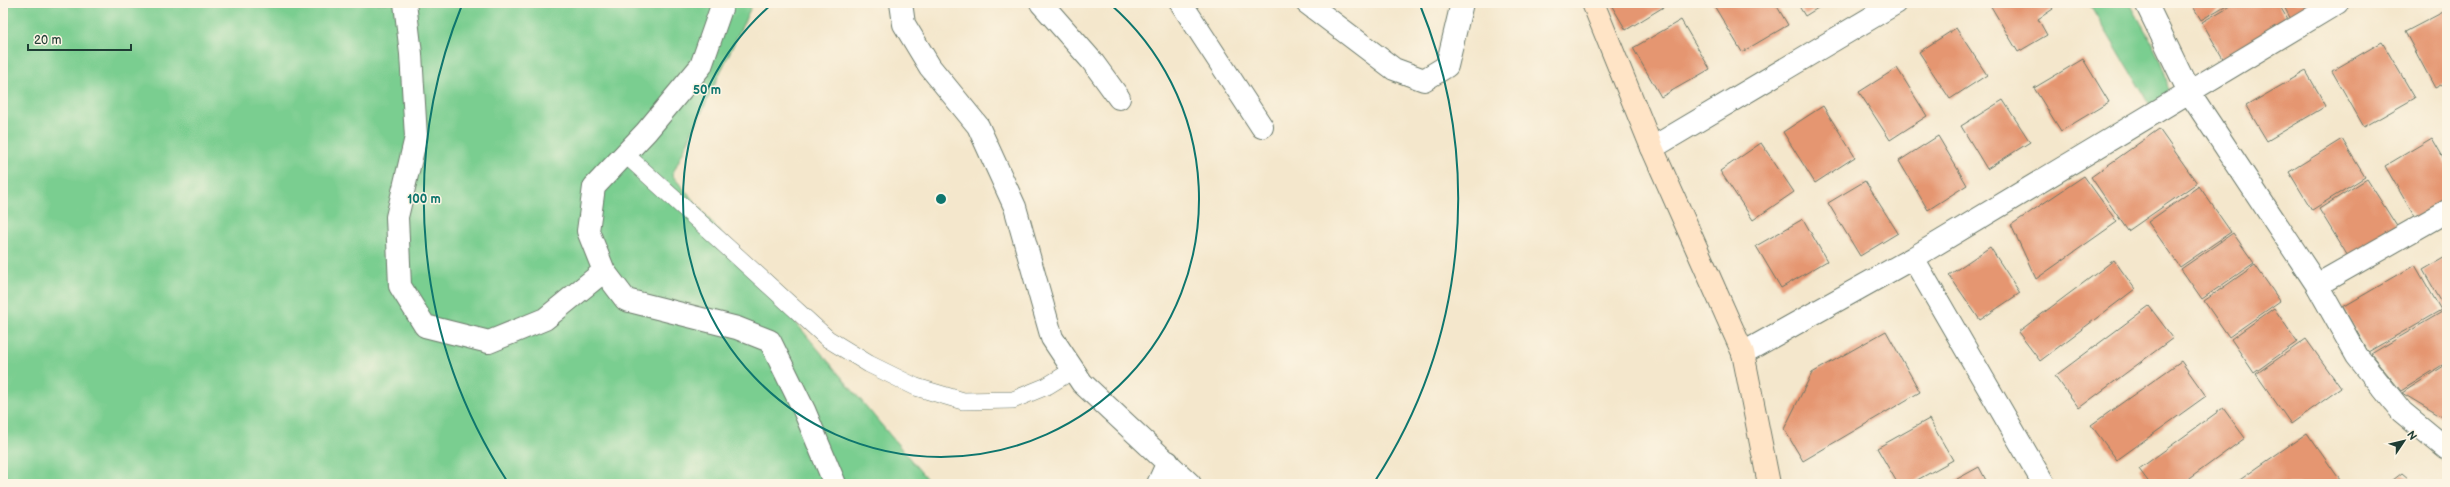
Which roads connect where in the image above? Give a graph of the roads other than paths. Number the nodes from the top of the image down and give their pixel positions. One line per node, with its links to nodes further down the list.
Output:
1 (405, 3): 19 (street)
2 (723, 3): 16 (street)
3 (901, 3): 22 (street)
4 (1041, 3): 13 (street)
5 (1181, 3): 14 (street)
6 (1307, 3): 7 (street)
7 (1462, 3)
8 (1593, 3): 15 (street)
9 (1896, 3): 15 (street)
10 (2146, 3): 12 (street)
11 (2337, 3): 12 (street)
12 (2189, 92): 18 (street); 20 (street)
13 (1119, 98)
14 (1262, 127)
15 (1652, 148): 21 (street)
16 (625, 154): 19 (street); 22 (lane)
17 (2447, 211): 20 (street)
18 (1913, 258): 21 (street); 29 (street)
19 (604, 271): 25 (street)
20 (2317, 285): 23 (street)
21 (1743, 353): 28 (street)
22 (1073, 370): 24 (street)
23 (2447, 449)
24 (1168, 462): 26 (street); 27 (street)
25 (835, 484)
26 (1158, 484)
27 (1190, 484)
28 (1769, 484)
29 (2044, 484)

